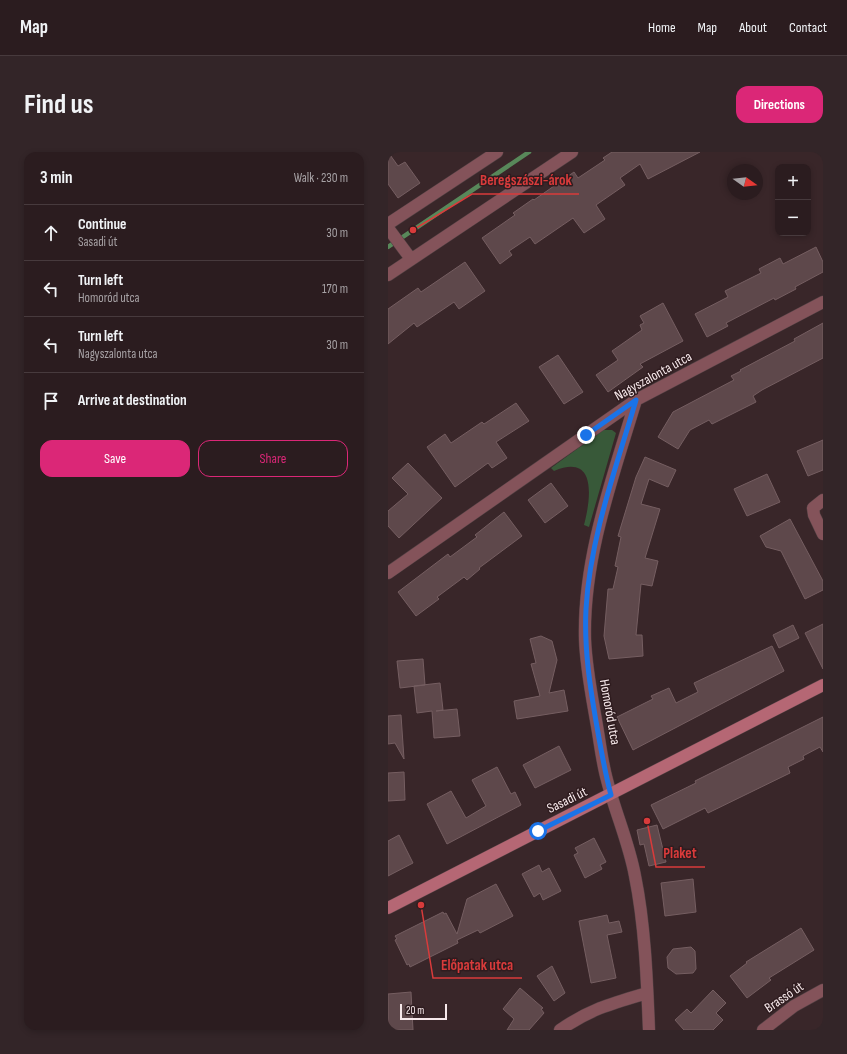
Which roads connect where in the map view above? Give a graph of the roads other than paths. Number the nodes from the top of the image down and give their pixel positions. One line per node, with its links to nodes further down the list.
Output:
1 (497, 152): 3 (street)
2 (572, 152): 4 (street)
3 (389, 228): 4 (street)
4 (407, 254): 5 (street)
5 (388, 275)
6 (823, 302): 7 (street, Nagyszalonta utca)
7 (636, 400): 10 (street, Nagyszalonta utca); 12 (street, Homoród utca)
8 (823, 500): 9 (street)
9 (823, 534)
10 (388, 573)
11 (823, 685): 12 (street, Sasadi út)
12 (611, 795): 13 (street, Sasadi út); 15 (street, Homoród utca)
13 (388, 908)
14 (823, 990): 18 (street, Brassó út)
15 (648, 993): 16 (street); 17 (street, Homoród utca)
16 (560, 1030)
17 (649, 1030)
18 (763, 1030)

